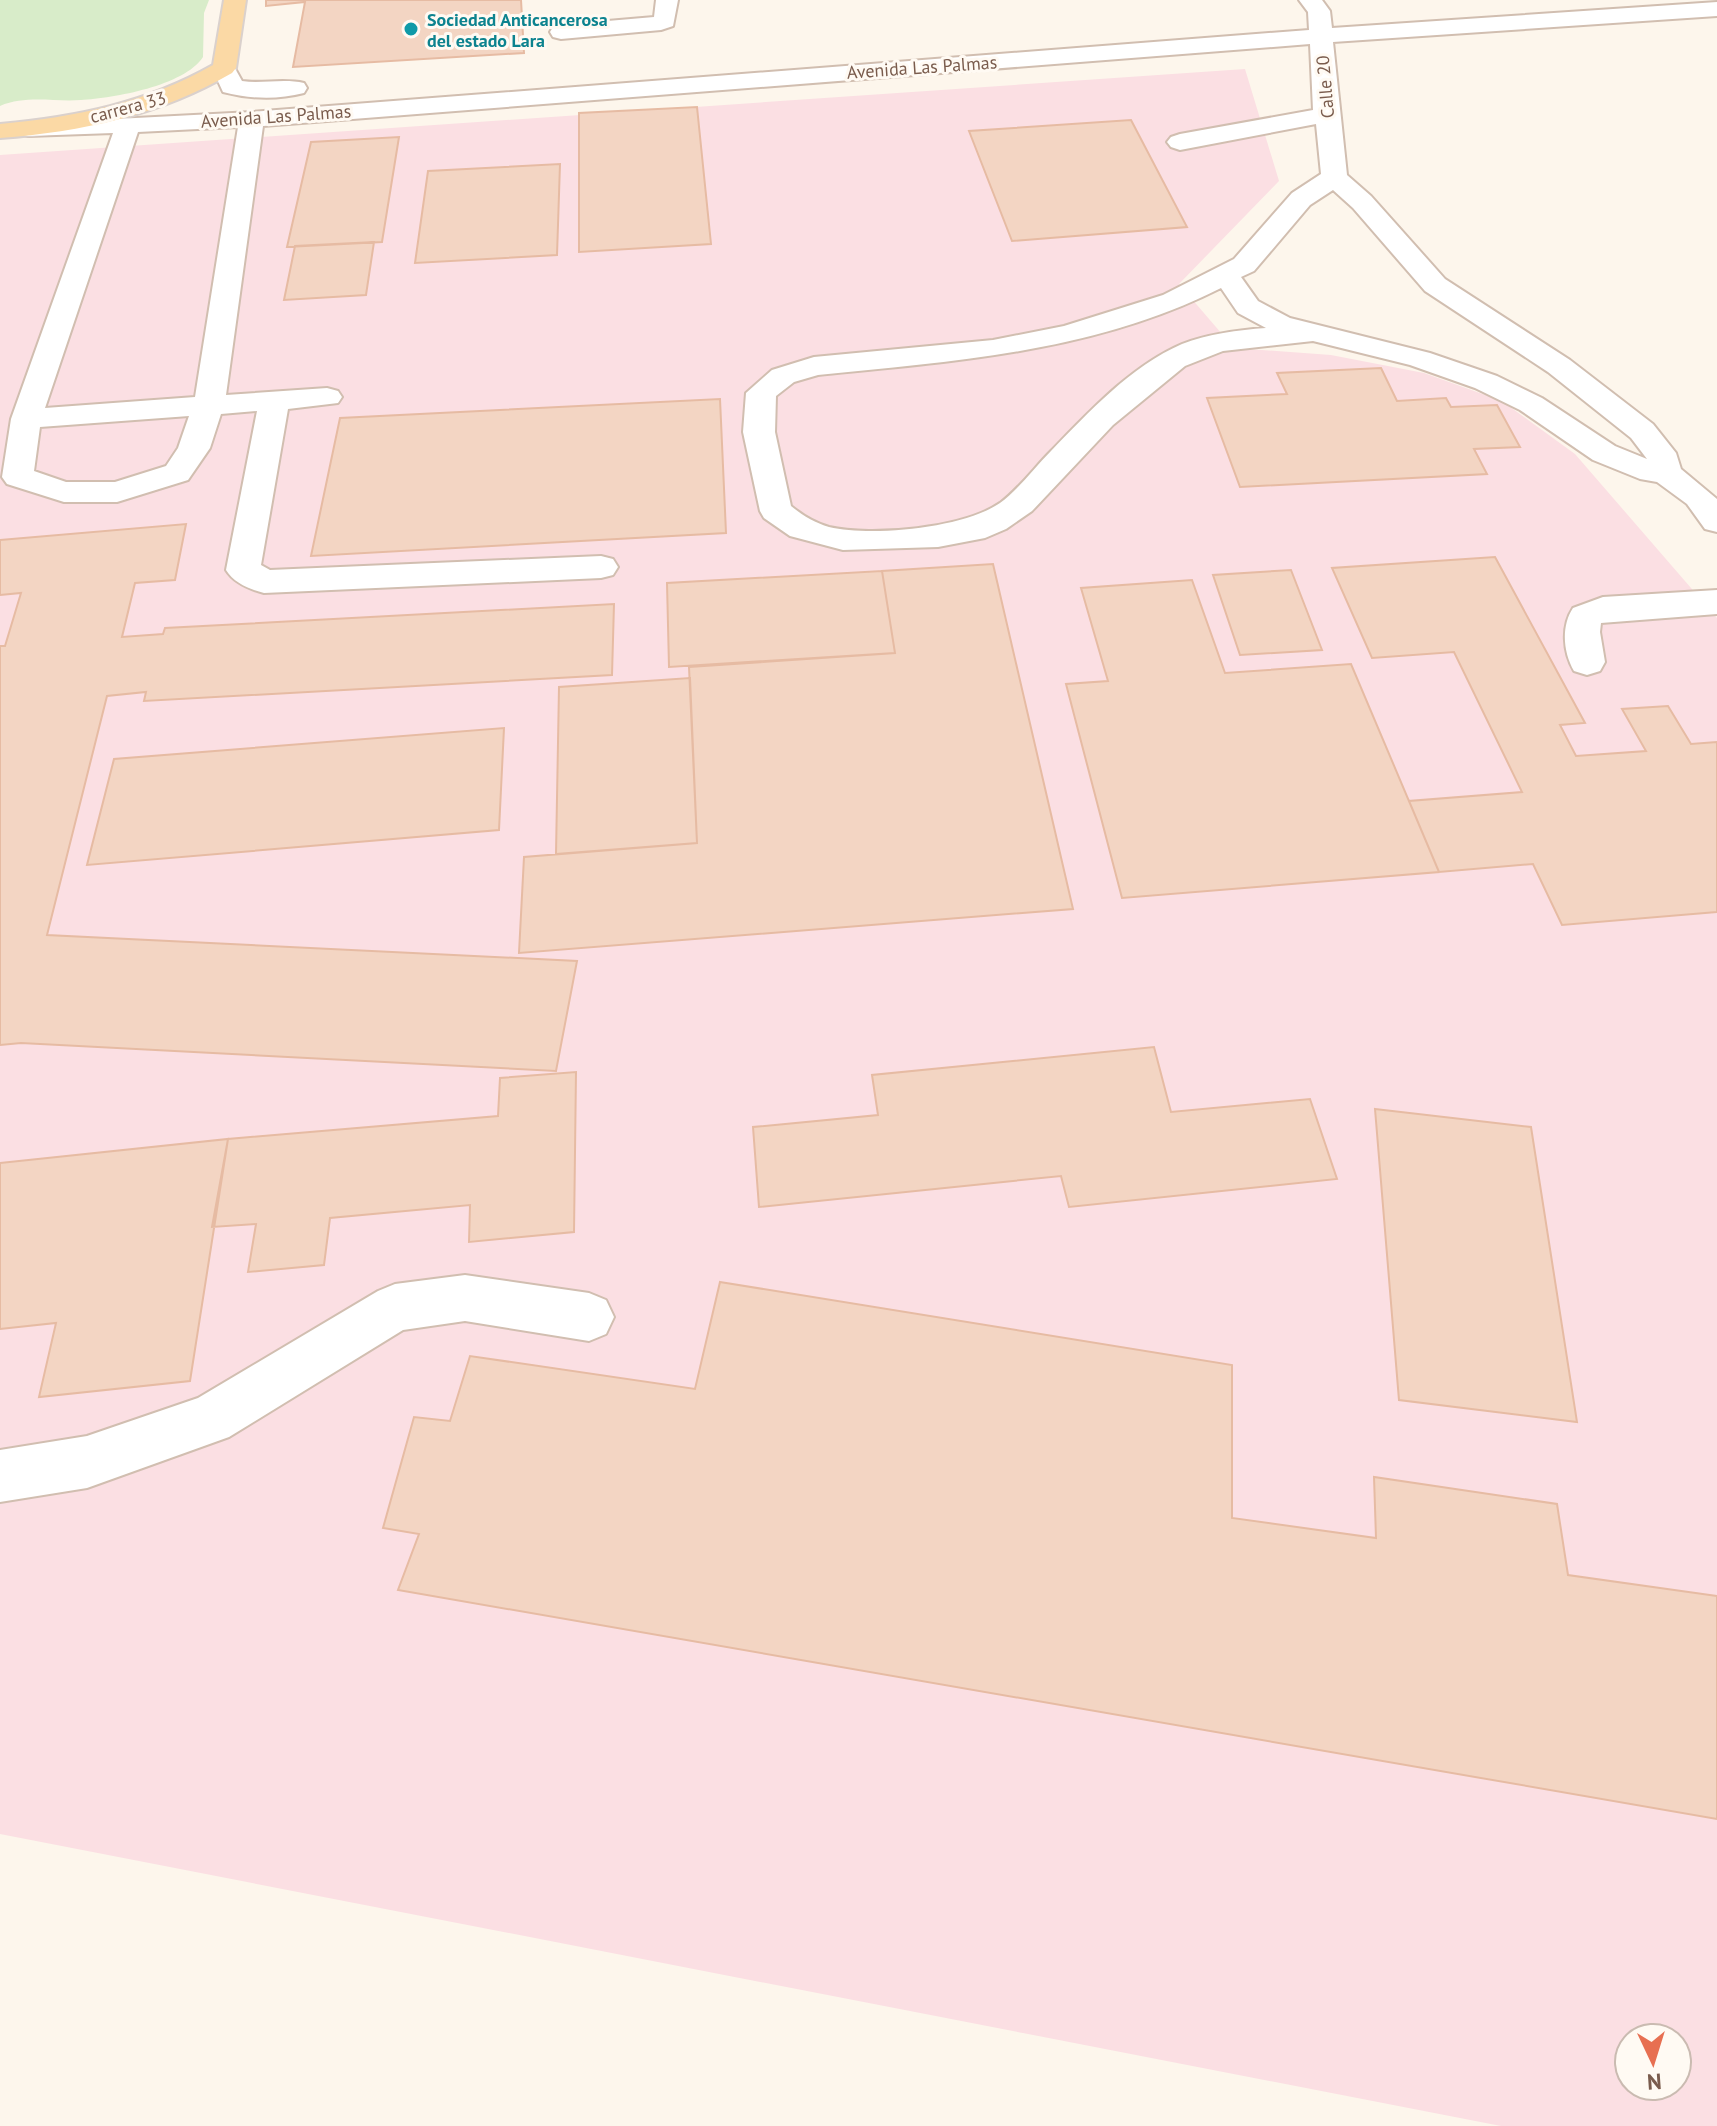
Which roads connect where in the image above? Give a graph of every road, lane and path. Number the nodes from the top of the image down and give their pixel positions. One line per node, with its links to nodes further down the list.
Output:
1 (235, 0): 9 (main road)
2 (667, 0): 7 (street)
3 (1314, 6): 4 (street); 6 (street); 8 (street, Calle 20)
4 (1348, 9)
5 (1717, 9): 8 (street, Avenida Las Palmas)
6 (1287, 13)
7 (561, 32)
8 (1321, 36): 11 (street, Calle 20); 12 (street, Avenida Las Palmas)
9 (224, 68): 10 (street, Avenida Las Palmas); 14 (main road, carrera 33)
10 (323, 86)
11 (1326, 115): 15 (street); 16 (street, Calle 20)
12 (252, 119): 13 (street, Avenida Las Palmas); 23 (street)
13 (128, 125): 14 (street, carrera 33); 24 (street)
14 (13, 130)
15 (1180, 142)
16 (1334, 177): 17 (street); 18 (street)
17 (1225, 274): 19 (street); 19 (street)
18 (1485, 319): 20 (street); 25 (street)
19 (1316, 332): 20 (street)
20 (1420, 359): 25 (street)
21 (327, 397): 22 (street)
22 (274, 401): 23 (street); 27 (street)
23 (209, 404): 24 (street); 24 (street)
24 (26, 419)
25 (1664, 472): 26 (street)
26 (1711, 505)
27 (601, 567)
28 (1717, 602): 29 (street)
29 (1587, 662)
30 (589, 1317): 31 (street)
31 (0, 1476)

